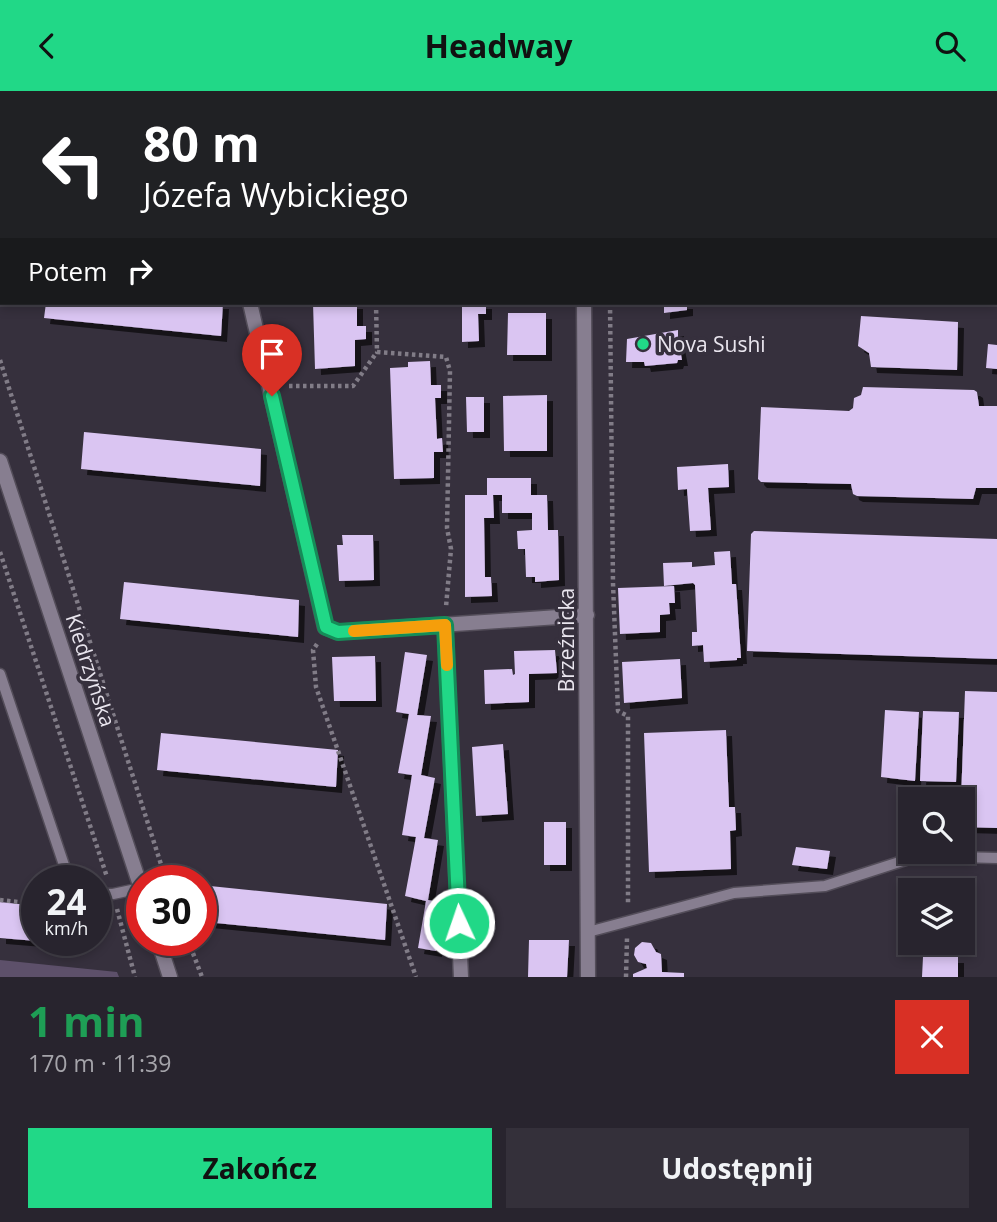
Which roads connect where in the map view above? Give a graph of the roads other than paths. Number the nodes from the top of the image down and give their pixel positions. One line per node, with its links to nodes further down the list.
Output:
1 (250, 305): 5 (street)
2 (584, 305): 4 (street, Brzeźnicka)
3 (0, 461): 9 (street, Kiedrzyńska)
4 (587, 615): 5 (street); 10 (street, Brzeźnicka)
5 (445, 625): 13 (street)
6 (0, 674): 8 (lane)
7 (997, 858): 10 (lane)
8 (64, 865)
9 (133, 865)
10 (588, 932): 14 (street, Brzeźnicka)
11 (163, 956): 12 (street)
12 (170, 977)
13 (461, 977)
14 (588, 977)

